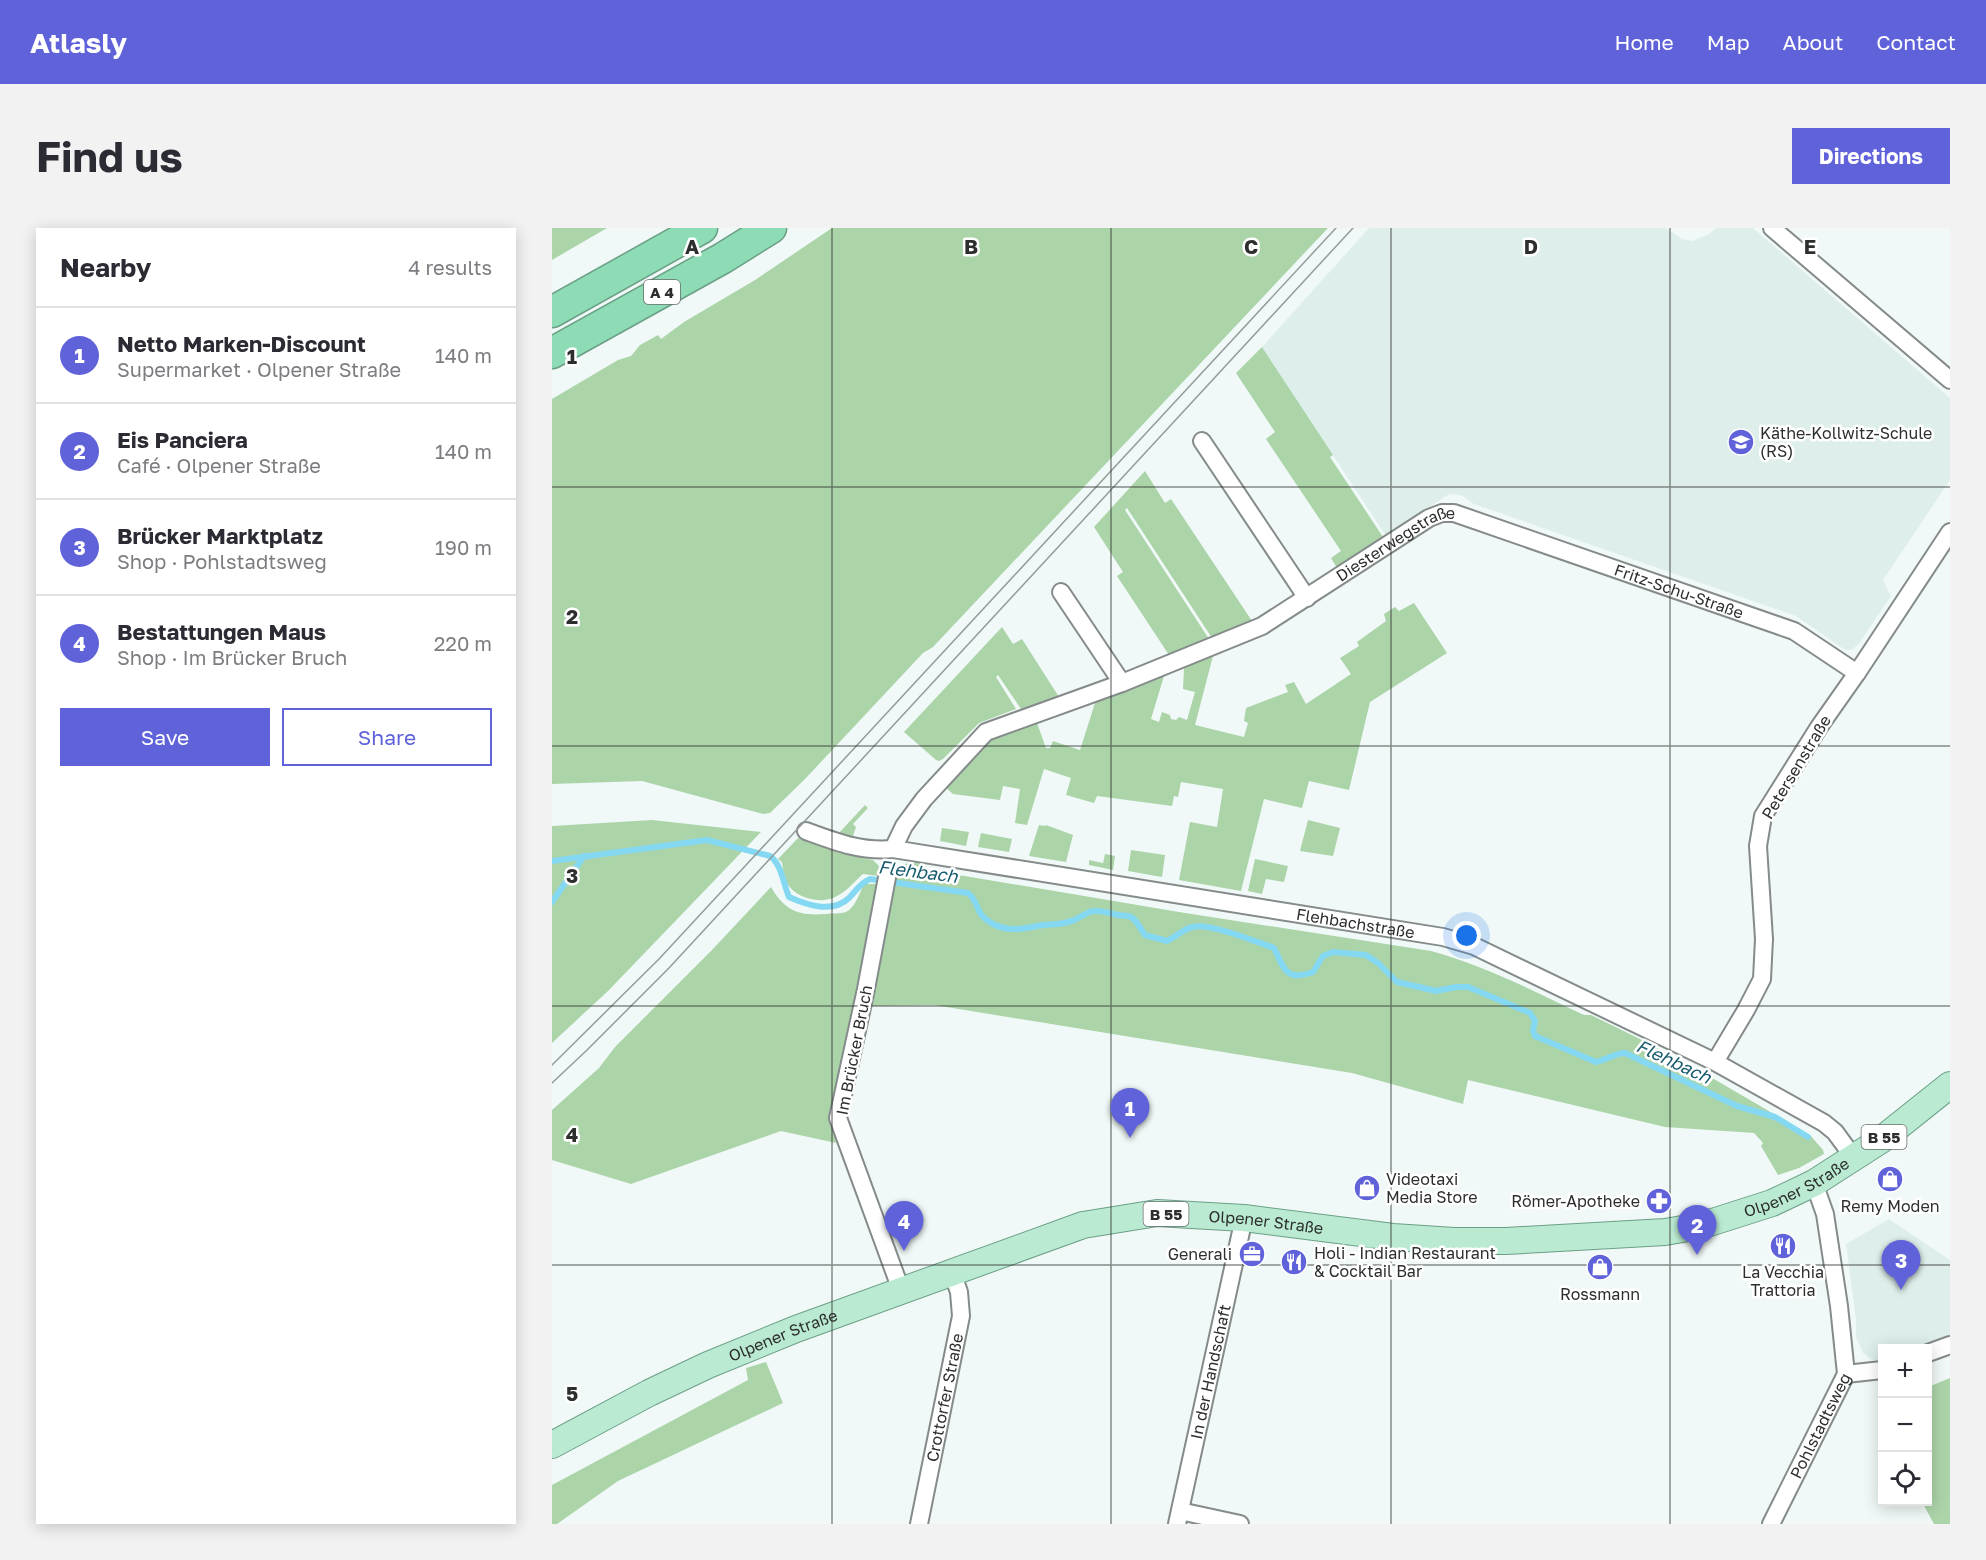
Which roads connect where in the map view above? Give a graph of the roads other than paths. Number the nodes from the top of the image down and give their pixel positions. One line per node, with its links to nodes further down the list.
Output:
1 (702, 228): 4 (highway, A 4)
2 (771, 228): 5 (highway, A 4)
3 (1772, 228): 6 (street)
4 (552, 312)
5 (552, 353)
6 (1950, 380)
7 (1202, 441): 11 (street)
8 (1491, 526): 11 (street, Diesterwegstraße); 12 (street, Fritz-Schu-Straße)
9 (1950, 532): 12 (street, Petersenstraße)
10 (1061, 592): 13 (street)
11 (1307, 598): 13 (street, Diesterwegstraße)
12 (1857, 673): 17 (street, Petersenstraße)
13 (1122, 683): 15 (street, Diesterwegstraße)
14 (806, 831): 15 (street, Flehbachstraße)
15 (893, 849): 17 (street, Flehbachstraße)
16 (886, 879): 23 (street, Im Brücker Bruch)
17 (1715, 1062): 19 (street, Flehbachstraße)
18 (1950, 1085): 19 (main road, Olpener Straße / B 55)
19 (1854, 1158): 20 (main road, Olpener Straße / B 55)
20 (1814, 1183): 21 (main road, Olpener Straße / B 55); 27 (street, Pohlstadtsweg)
21 (1244, 1218): 22 (main road, Olpener Straße / B 55); 29 (street, In der Handschaft)
22 (952, 1272): 23 (main road, Olpener Straße / B 55); 30 (street, Crottorfer Straße)
23 (901, 1290): 28 (main road, Olpener Straße / B 55)
24 (1950, 1345): 25 (street)
25 (1932, 1352)
26 (1878, 1370): 27 (street)
27 (1846, 1374): 32 (street, Pohlstadtsweg)
28 (552, 1445)
29 (1179, 1518): 31 (street)
30 (919, 1524)
31 (1240, 1524)
32 (1771, 1524)

